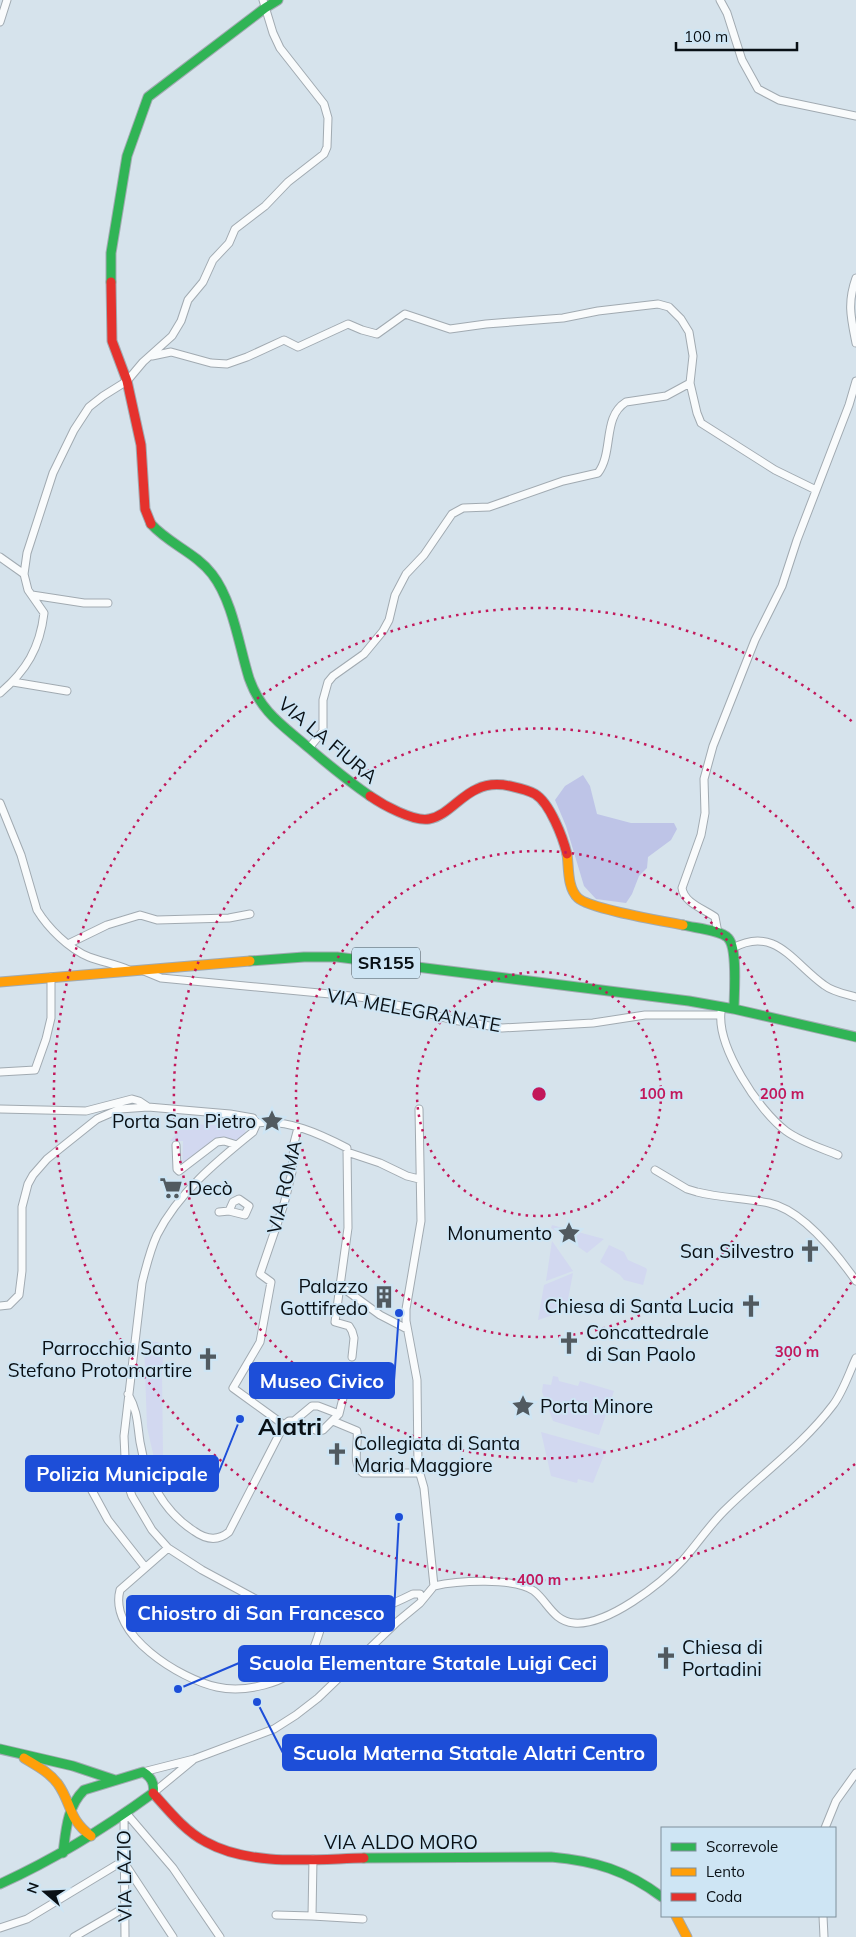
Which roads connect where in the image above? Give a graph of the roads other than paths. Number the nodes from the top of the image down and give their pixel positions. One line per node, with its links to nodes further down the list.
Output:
1 (7, 0): 5 (street)
2 (278, 0): 4 (main road, VIA LA FIURA)
3 (720, 0): 6 (street)
4 (264, 4): 10 (street); 11 (main road, VIA LA FIURA)
5 (0, 22)
6 (856, 116)
7 (856, 278): 8 (street)
8 (855, 330): 9 (street)
9 (856, 344)
10 (149, 356): 11 (street); 13 (street)
11 (127, 381): 16 (street); 22 (main road, VIA LA FIURA)
12 (856, 381): 14 (street)
13 (690, 383): 14 (street); 22 (street)
14 (816, 490): 25 (street)
15 (0, 557): 16 (street)
16 (24, 574): 17 (street)
17 (32, 595): 18 (street); 19 (street)
18 (108, 603)
19 (14, 682): 20 (street); 21 (street)
20 (67, 691)
21 (0, 693)
22 (309, 748): 25 (main road, VIA LA FIURA)
23 (0, 803): 26 (street, VIA MELEGRANATE)
24 (250, 914): 26 (street)
25 (718, 933): 27 (main road)
26 (68, 944): 28 (street, VIA MELEGRANATE)
27 (733, 948): 31 (street); 32 (main road)
28 (134, 970): 29 (main road, SR155); 33 (main road, SR155); 33 (street, VIA MELEGRANATE)
29 (51, 977): 30 (main road, SR155); 35 (street)
30 (0, 982)
31 (856, 997)
32 (734, 1009): 33 (main road, SR155); 34 (main road, SR155)
33 (721, 1011): 44 (street)
34 (856, 1038)
35 (0, 1072)
36 (148, 1107): 37 (street); 39 (street); 51 (street)
37 (0, 1109)
38 (419, 1109): 46 (street)
39 (257, 1123): 40 (street); 42 (street)
40 (298, 1128): 43 (street); 64 (street, VIA ROMA)
41 (176, 1144): 42 (street)
42 (237, 1145): 57 (street)
43 (347, 1152): 46 (street); 50 (street)
44 (838, 1155)
45 (655, 1170): 49 (street)
46 (419, 1179): 52 (street)
47 (229, 1211): 48 (street)
48 (219, 1212)
49 (856, 1281)
50 (340, 1285): 52 (street); 53 (street)
51 (0, 1306)
52 (407, 1329): 66 (street)
53 (352, 1357)
54 (856, 1358): 69 (street)
55 (350, 1369): 56 (street)
56 (346, 1387)
57 (128, 1394): 59 (street); 61 (street)
58 (343, 1398): 60 (street)
59 (125, 1414): 61 (street); 67 (street)
60 (339, 1414): 62 (street); 63 (street)
61 (136, 1415): 64 (street)
62 (294, 1421): 63 (street); 64 (street)
63 (333, 1421): 66 (street)
64 (284, 1425)
65 (78, 1465): 68 (street)
66 (420, 1473): 69 (street)
67 (168, 1548): 68 (street); 71 (street)
68 (145, 1567): 71 (street)
69 (434, 1586): 70 (street)
70 (422, 1599): 71 (street); 74 (street)
71 (323, 1621)
72 (0, 1749): 73 (main road)
73 (20, 1756): 77 (main road); 79 (main road)
74 (194, 1759): 75 (street); 78 (street)
75 (143, 1772): 77 (main road); 78 (main road, VIA ALDO MORO)
76 (856, 1772): 81 (street)
77 (115, 1780): 79 (main road)
78 (153, 1793): 80 (main road); 84 (main road, VIA ALDO MORO)
79 (70, 1813): 82 (main road); 83 (main road)
80 (125, 1814): 82 (main road); 85 (street, VIA LAZIO); 98 (street)
81 (825, 1827)
82 (91, 1836): 83 (main road)
83 (63, 1853): 86 (main road)
84 (313, 1859): 87 (main road, VIA ALDO MORO); 90 (street)
85 (123, 1861): 88 (street, VIA LAZIO); 94 (street); 97 (street)
86 (0, 1884)
87 (661, 1896)
88 (124, 1908): 95 (street); 96 (street, VIA LAZIO)
89 (276, 1915): 90 (street)
90 (312, 1916): 93 (street)
91 (677, 1917): 99 (main road)
92 (823, 1917): 100 (street)
93 (362, 1919)
94 (0, 1928)
95 (74, 1937)
96 (125, 1937)
97 (173, 1937)
98 (220, 1937)
99 (687, 1937)
100 (824, 1937)

